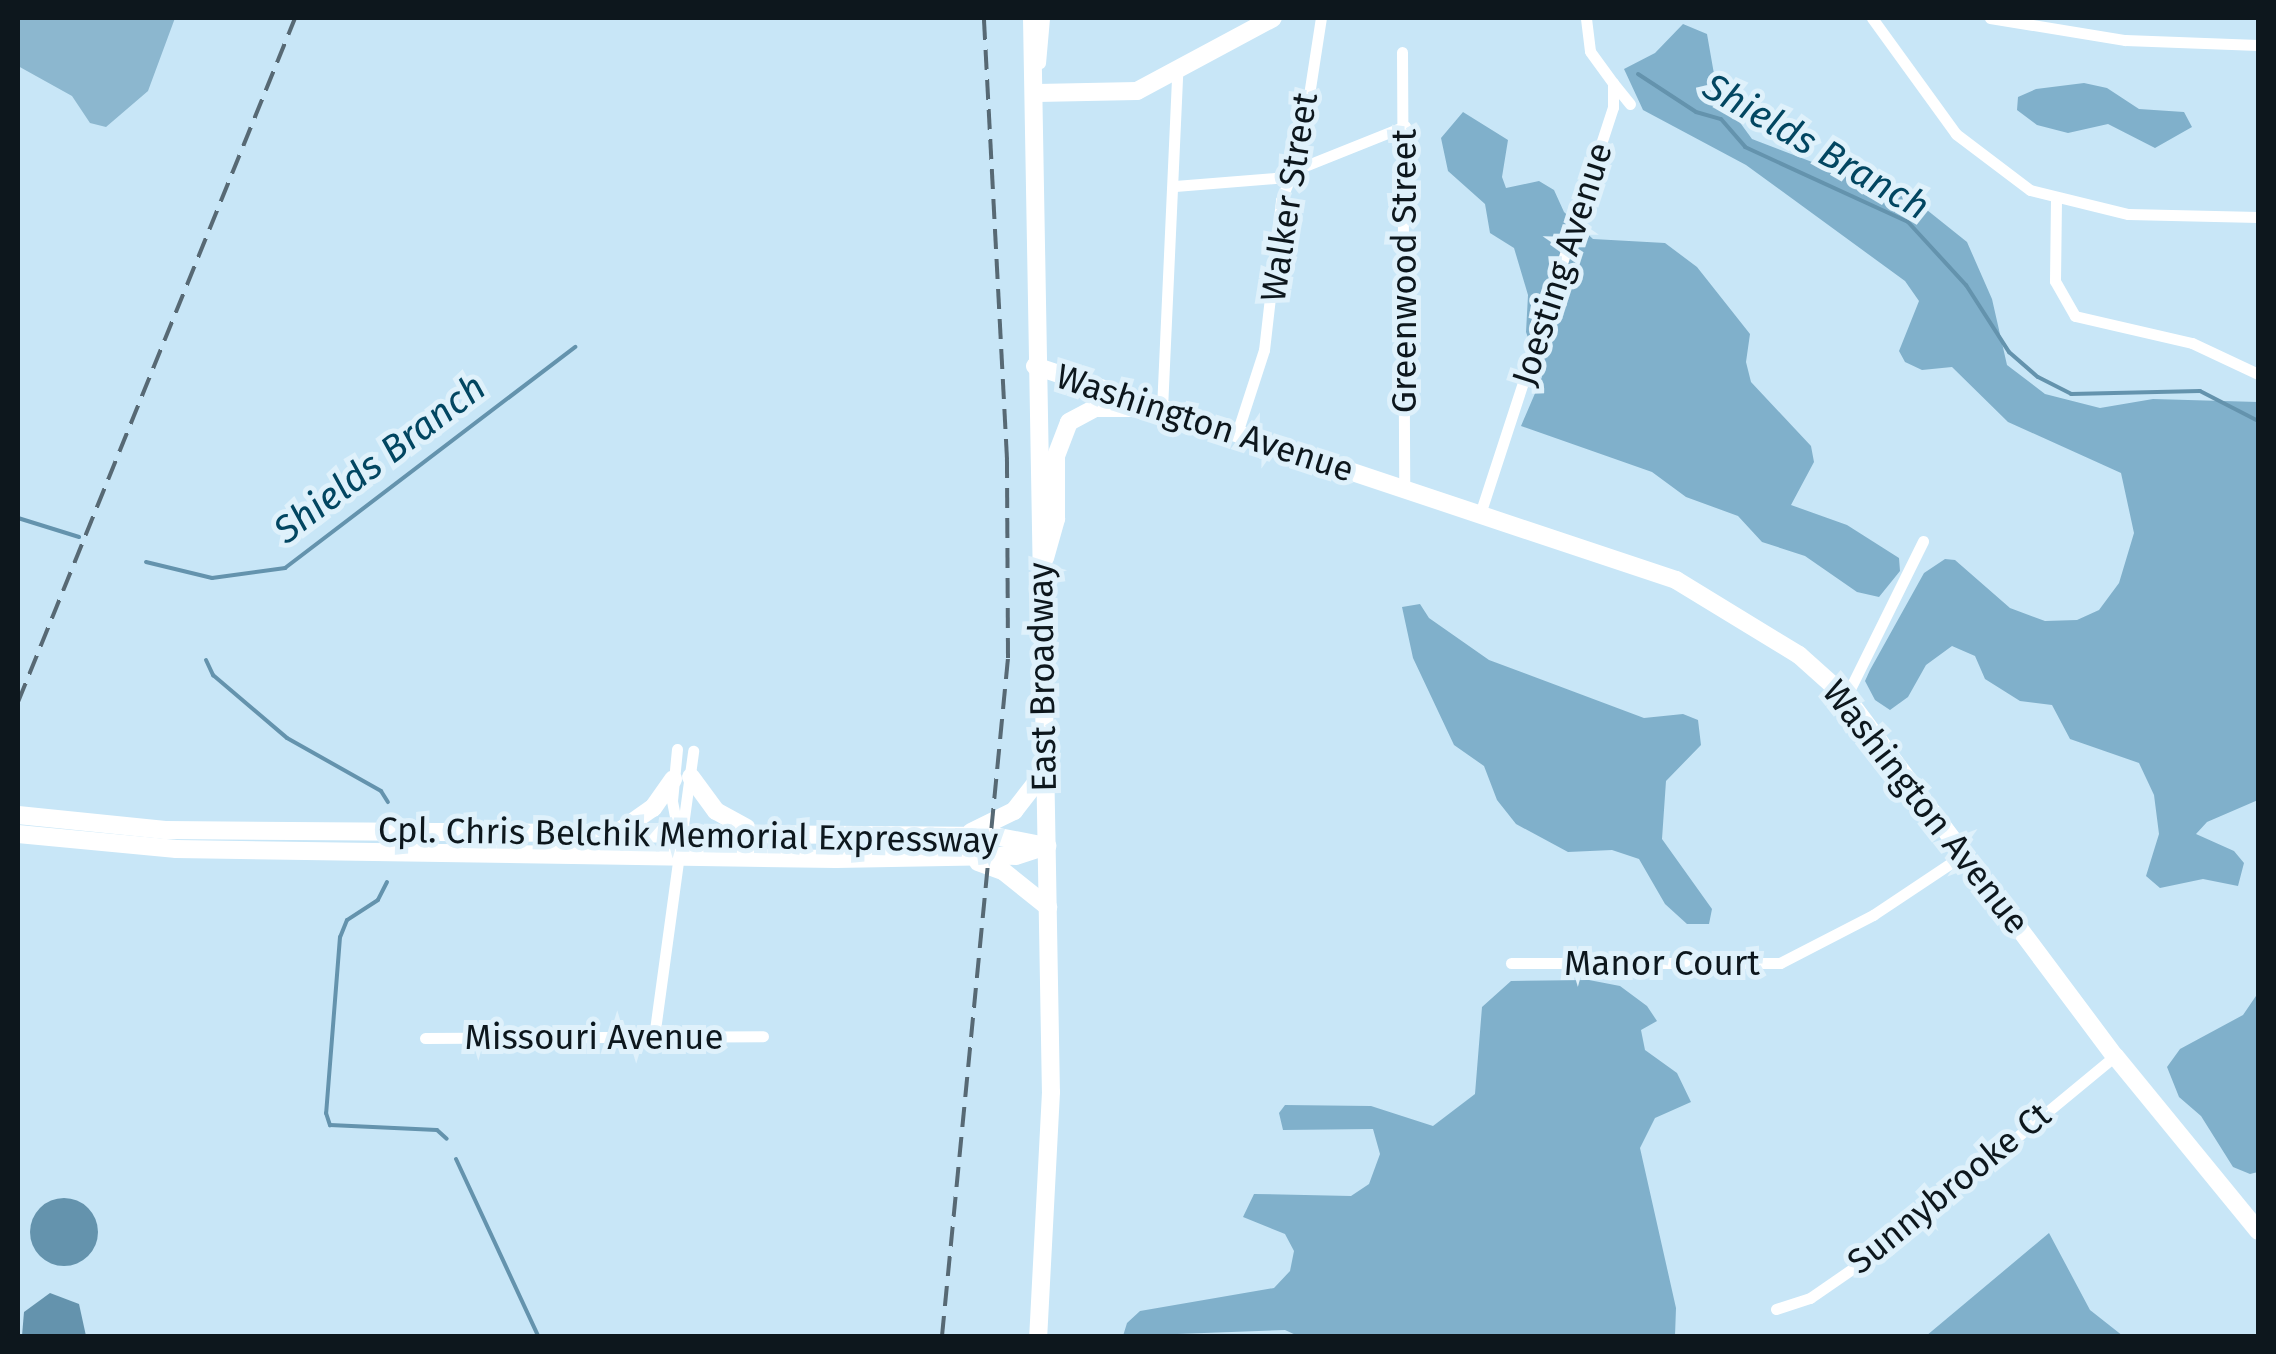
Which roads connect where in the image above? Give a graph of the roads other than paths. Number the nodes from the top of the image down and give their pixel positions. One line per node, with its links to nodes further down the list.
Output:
1 (1032, 18): 12 (main road, East Broadway)
2 (1044, 18): 12 (street)
3 (1273, 18): 10 (main road)
4 (1321, 18): 15 (street, Walker Street)
5 (1586, 18): 11 (street)
6 (1872, 18): 17 (street)
7 (1990, 18): 8 (street)
8 (2258, 45)
9 (1402, 52): 14 (street, Greenwood Street)
10 (1177, 73): 12 (main road); 16 (street)
11 (1613, 83): 13 (street); 24 (street, Joesting Avenue)
12 (1037, 93): 19 (main road, East Broadway)
13 (1630, 104)
14 (1404, 126): 15 (street); 23 (street, Greenwood Street)
15 (1295, 166): 16 (street); 22 (street, Walker Street)
16 (1175, 186): 21 (street)
17 (2056, 199): 18 (street); 20 (street)
18 (2258, 217)
19 (1035, 366): 21 (main road, Washington Avenue); 26 (main road, East Broadway)
20 (2258, 374)
21 (1162, 409): 22 (main road, Washington Avenue); 26 (main road)
22 (1237, 434): 23 (main road, Washington Avenue)
23 (1404, 488): 24 (main road, Washington Avenue)
24 (1480, 514): 27 (main road, Washington Avenue)
25 (1922, 541): 27 (street)
26 (1040, 578): 30 (main road, East Broadway)
27 (1846, 697): 39 (main road, Washington Avenue)
28 (677, 749): 31 (street)
29 (693, 751): 31 (street)
30 (1045, 770): 37 (main road); 38 (main road, East Broadway)
31 (682, 778): 33 (main road); 34 (street); 35 (main road)
32 (18, 815): 33 (main road, Cpl. Chris Belchik Memorial Expressway)
33 (615, 832): 34 (main road, Cpl. Chris Belchik Memorial Expressway)
34 (678, 832): 35 (main road, Cpl. Chris Belchik Memorial Expressway); 40 (street)
35 (757, 832): 37 (main road, Cpl. Chris Belchik Memorial Expressway)
36 (18, 834): 40 (main road, Cpl. Chris Belchik Memorial Expressway)
37 (960, 836): 38 (main road, Cpl. Chris Belchik Memorial Expressway)
38 (1047, 846): 41 (main road, Cpl. Chris Belchik Memorial Expressway); 42 (main road, East Broadway)
39 (1963, 855): 43 (street, Manor Court); 47 (main road, Washington Avenue)
40 (675, 856): 41 (main road, Cpl. Chris Belchik Memorial Expressway); 45 (street)
41 (963, 857): 42 (main road)
42 (1048, 906): 50 (main road, East Broadway)
43 (1510, 964)
44 (763, 1036): 45 (street, Missouri Avenue)
45 (654, 1037): 46 (street, Missouri Avenue)
46 (425, 1038)
47 (2116, 1056): 48 (main road, Washington Avenue); 49 (street, Sunnybrooke Ct)
48 (2258, 1231)
49 (1776, 1309)
50 (1038, 1336)

